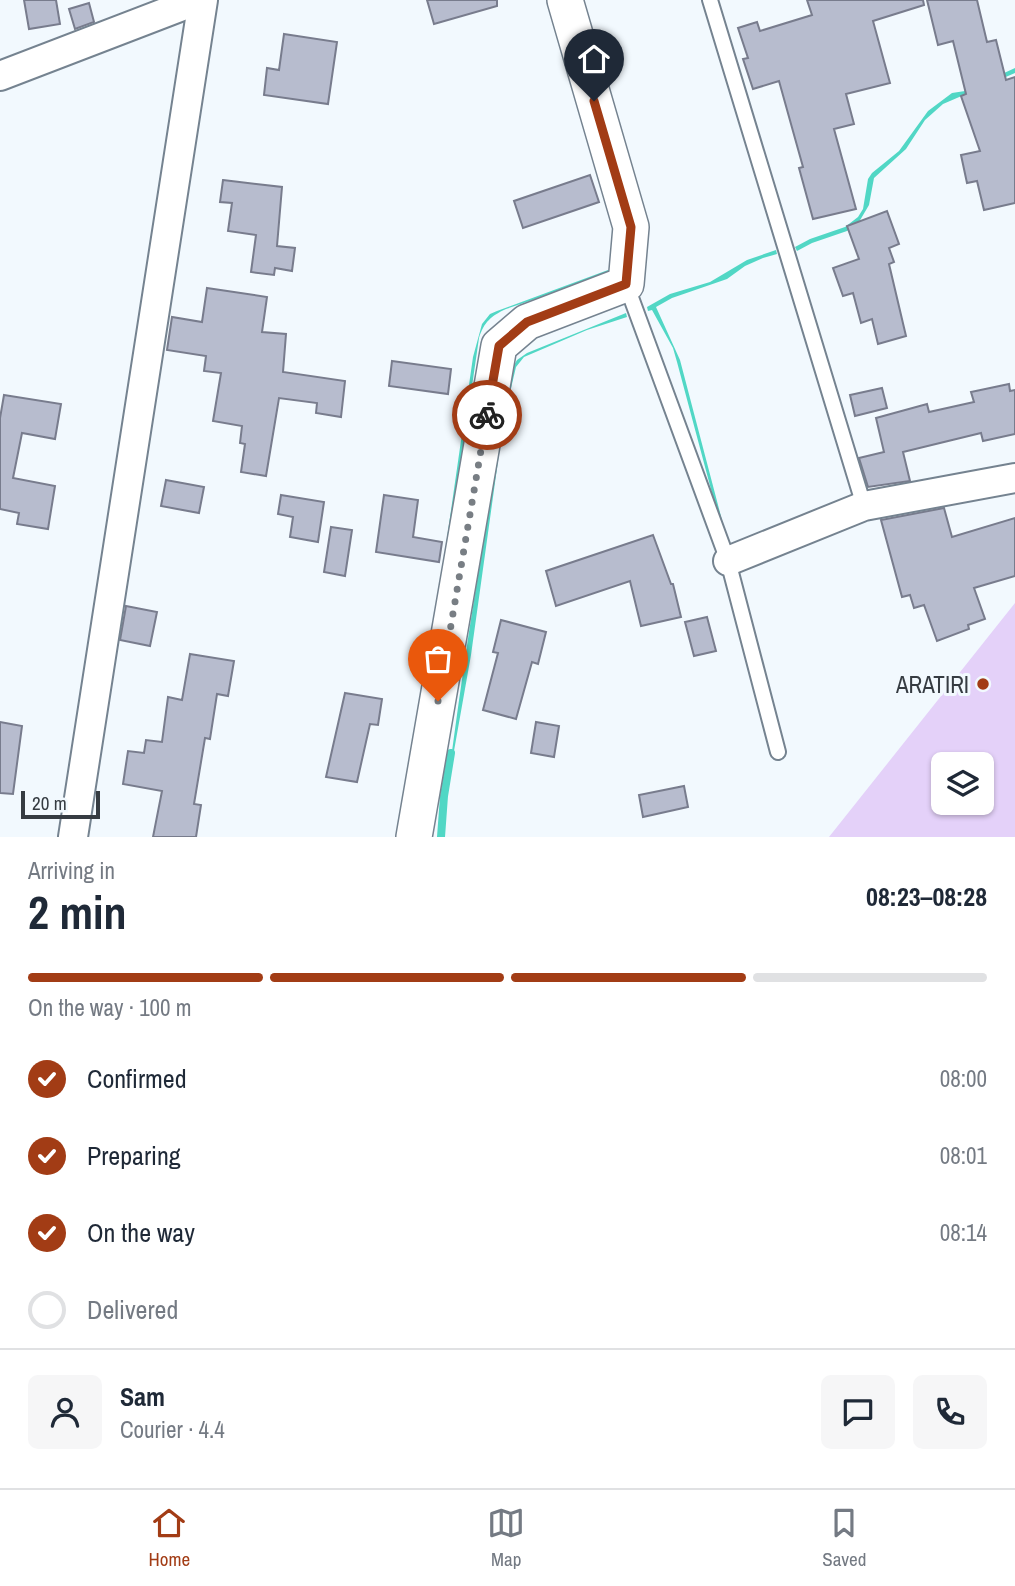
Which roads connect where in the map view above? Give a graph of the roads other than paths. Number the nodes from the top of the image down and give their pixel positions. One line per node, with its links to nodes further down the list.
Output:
1 (201, 0): 4 (street); 10 (street)
2 (565, 0): 5 (street)
3 (710, 0): 7 (lane)
4 (0, 76)
5 (626, 284): 8 (lane); 11 (street)
6 (1015, 478): 7 (street)
7 (864, 506): 8 (street)
8 (728, 561): 9 (lane)
9 (778, 752)
10 (73, 837)
11 (414, 837)

